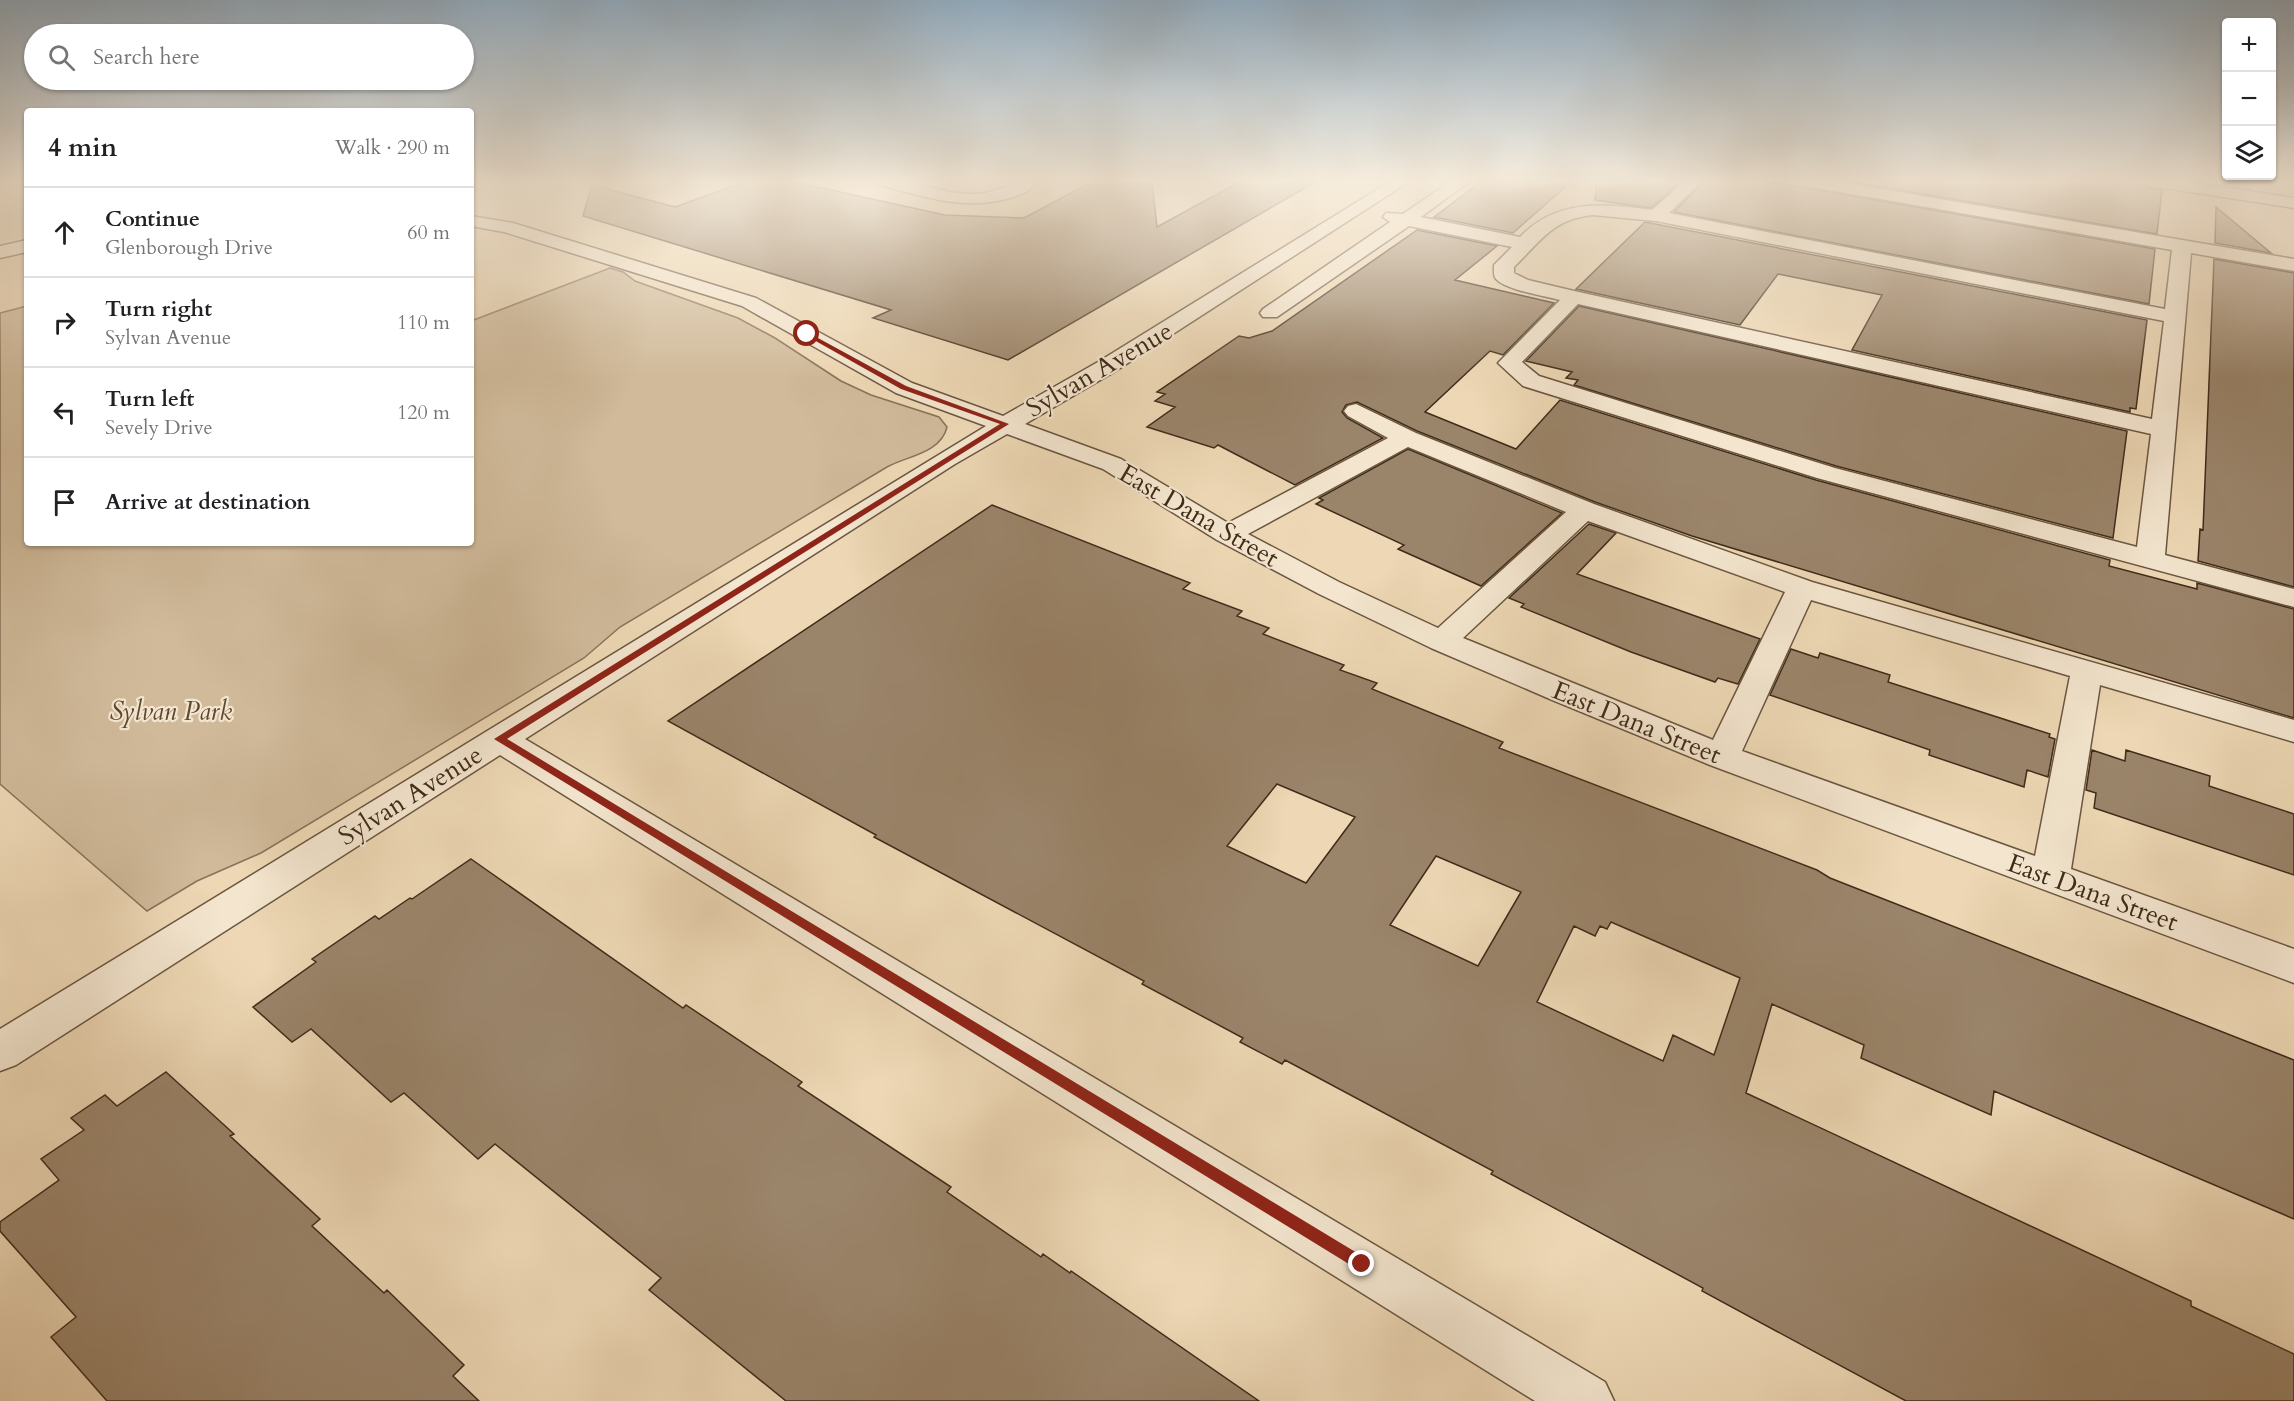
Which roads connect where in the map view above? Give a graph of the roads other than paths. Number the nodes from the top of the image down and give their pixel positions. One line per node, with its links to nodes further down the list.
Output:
1 (570, 246): 15 (street, East Dana Street)
2 (1298, 246): 15 (street, Sylvan Avenue)
3 (1366, 246): 12 (street)
4 (1523, 246): 11 (street)
5 (1812, 246): 13 (street)
6 (2182, 246): 13 (street)
7 (2184, 246): 10 (street)
8 (24, 247): 9 (street)
9 (0, 252)
10 (2294, 265)
11 (1574, 297): 16 (street); 20 (street)
12 (1270, 313)
13 (2175, 317): 16 (street)
14 (1356, 411): 17 (street)
15 (1005, 424): 19 (street, East Dana Street); 26 (street, Sylvan Avenue)
16 (2163, 429): 20 (street)
17 (1407, 438): 18 (street); 19 (street)
18 (1584, 510): 21 (street); 23 (street)
19 (1227, 534): 23 (street, East Dana Street)
20 (2150, 561): 22 (street)
21 (1802, 588): 24 (street); 27 (street)
22 (2294, 598)
23 (1442, 641): 27 (street, East Dana Street)
24 (2087, 669): 25 (street); 28 (street)
25 (2294, 730)
26 (499, 739): 30 (street, Sylvan Avenue); 31 (street)
27 (1722, 757): 28 (street, East Dana Street)
28 (2050, 877): 29 (street, East Dana Street)
29 (2294, 966)
30 (0, 1052)
31 (1586, 1401)

